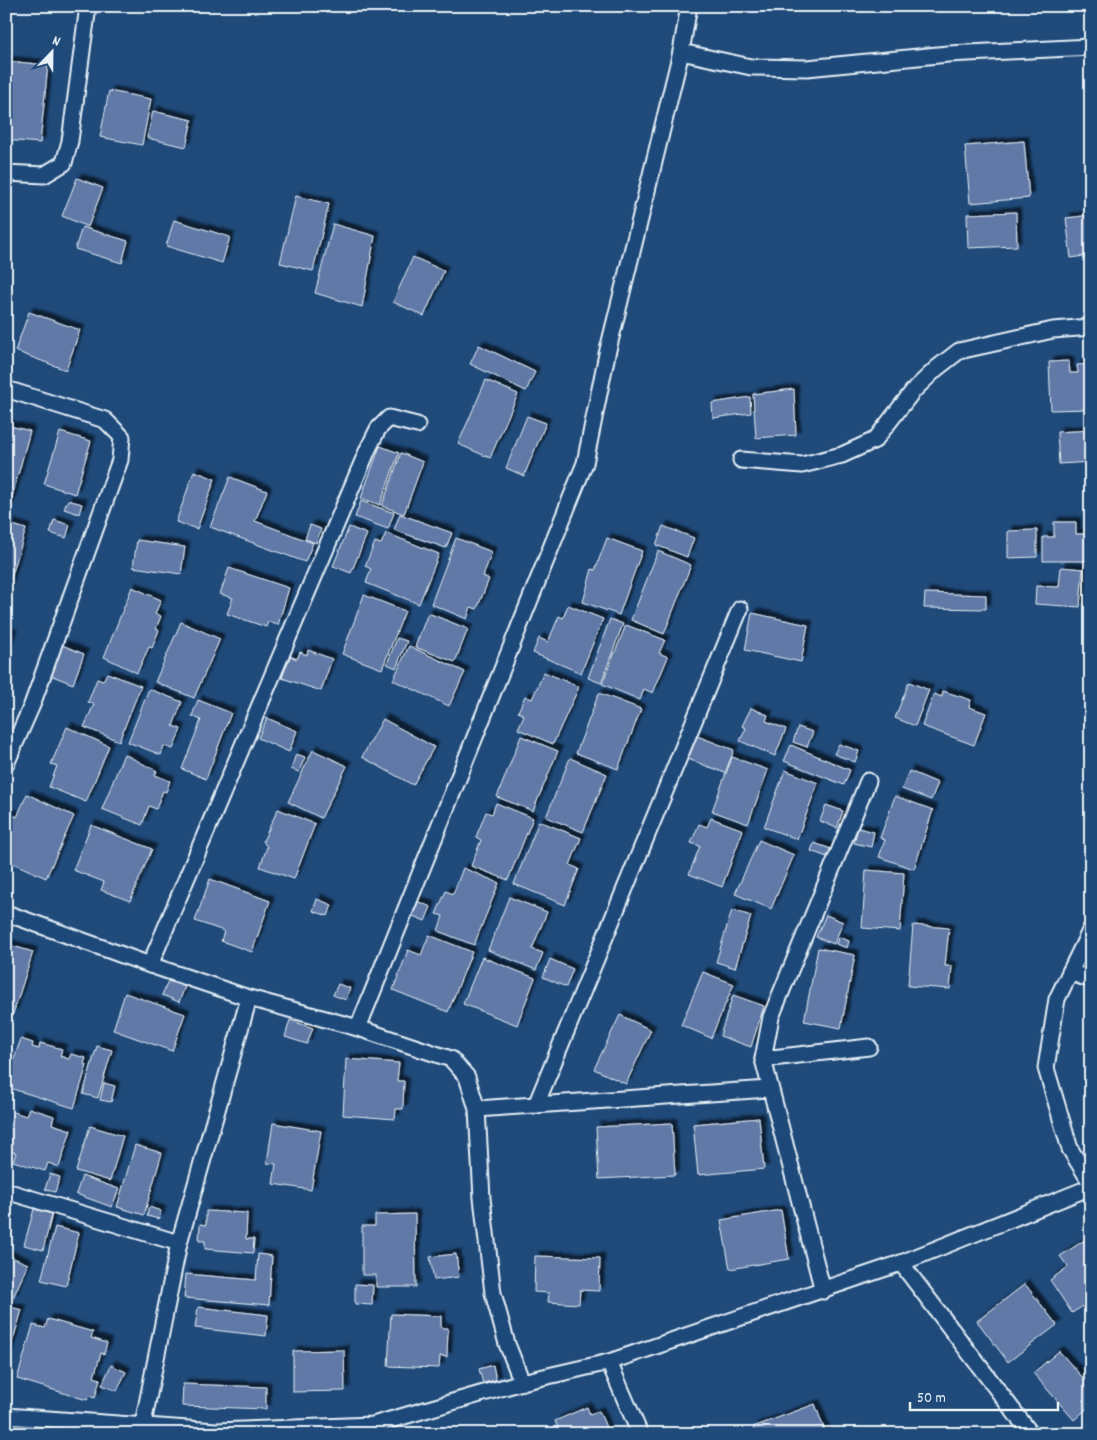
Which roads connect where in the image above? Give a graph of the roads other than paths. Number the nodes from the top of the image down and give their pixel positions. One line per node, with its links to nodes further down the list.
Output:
1 (88, 6): 5 (street)
2 (689, 6): 4 (street)
3 (1091, 47): 4 (street)
4 (681, 52): 19 (street)
5 (6, 173)
6 (1091, 327): 9 (street)
7 (6, 389): 11 (street)
8 (417, 425): 15 (street)
9 (741, 460)
10 (740, 609): 23 (street)
11 (6, 764)
12 (868, 781): 21 (street)
13 (6, 913): 15 (street)
14 (1091, 928): 16 (street)
15 (150, 965): 18 (street)
16 (1070, 972): 17 (street); 25 (street)
17 (1091, 980)
18 (249, 998): 19 (street); 28 (street)
19 (358, 1028): 24 (street)
20 (869, 1048): 21 (street)
21 (763, 1059): 22 (street)
22 (770, 1089): 23 (street); 30 (street)
23 (536, 1104): 24 (street)
24 (478, 1109): 32 (street)
25 (1091, 1183)
26 (1091, 1187): 29 (street)
27 (6, 1191): 28 (street)
28 (179, 1243): 34 (street)
29 (901, 1264): 30 (street); 37 (street)
30 (823, 1291): 31 (street)
31 (609, 1362): 32 (street); 36 (street)
32 (522, 1382): 35 (street)
33 (6, 1416): 34 (street)
34 (141, 1430): 35 (street)
35 (374, 1430)
36 (640, 1434)
37 (1031, 1434)

